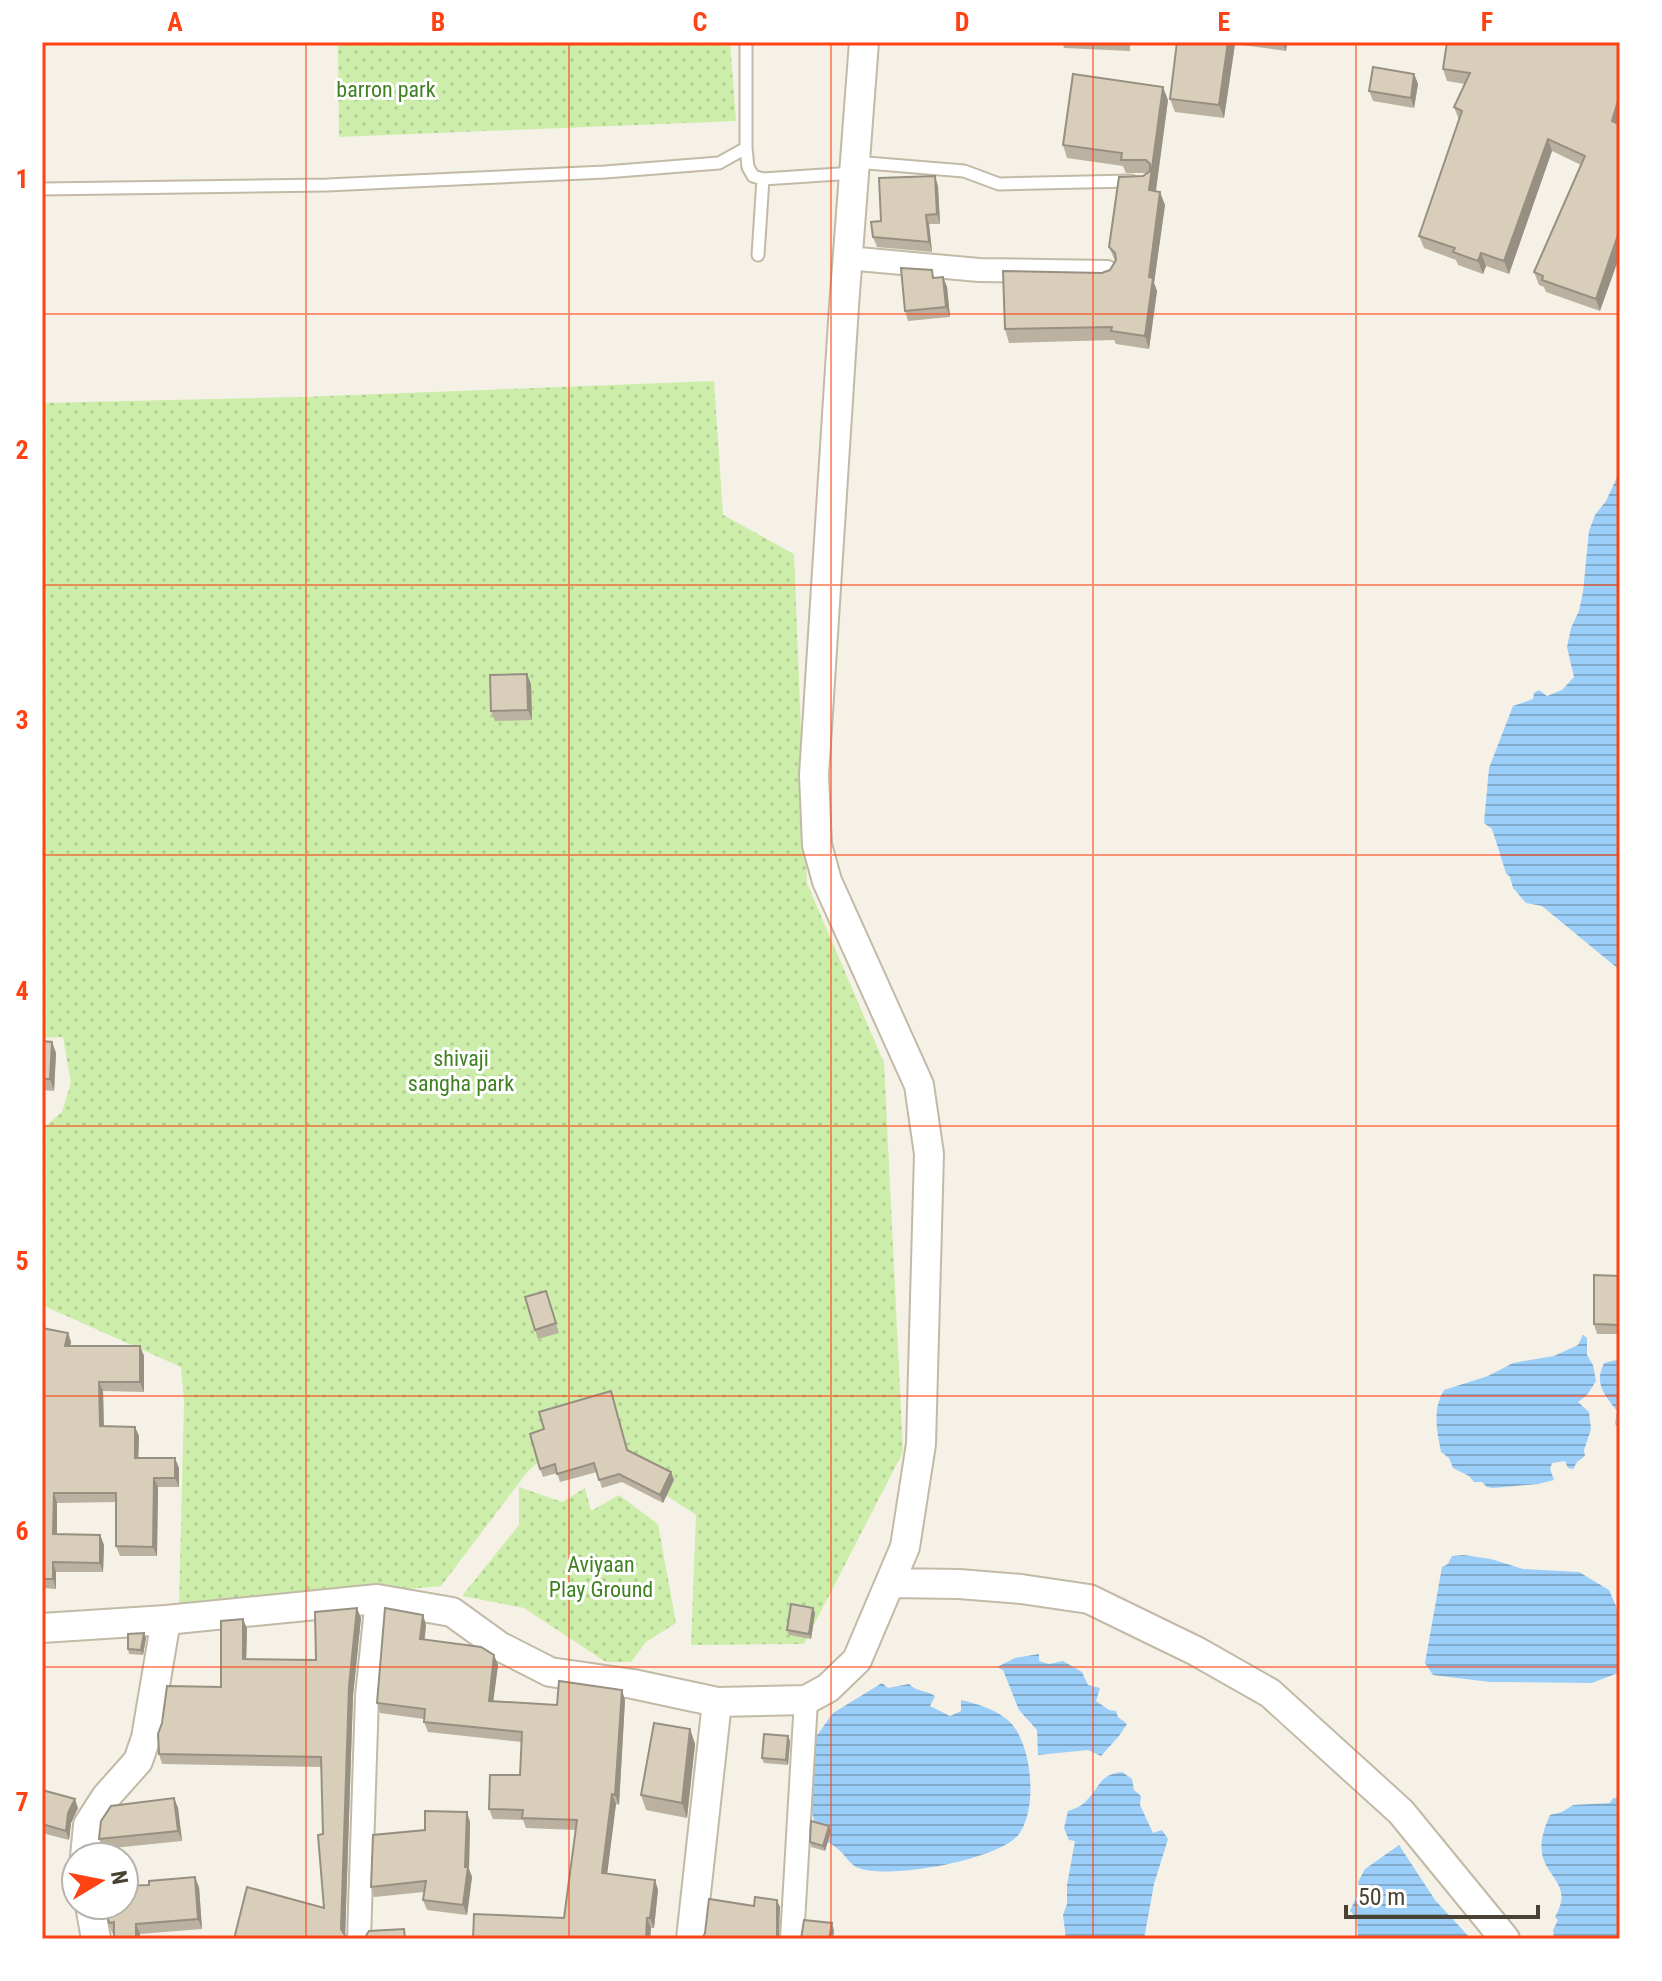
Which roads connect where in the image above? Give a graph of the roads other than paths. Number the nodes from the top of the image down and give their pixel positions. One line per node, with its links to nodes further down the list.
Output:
1 (746, 42): 3 (lane)
2 (864, 42): 4 (street)
3 (746, 148): 5 (lane); 7 (lane)
4 (854, 168): 5 (lane); 6 (lane); 9 (street)
5 (763, 179): 8 (lane)
6 (1147, 181)
7 (42, 189)
8 (758, 255)
9 (847, 258): 10 (street); 11 (street)
10 (1107, 272)
11 (890, 1583): 15 (street); 21 (street)
12 (377, 1599): 13 (street); 16 (street); 18 (street)
13 (166, 1620): 14 (street); 17 (street)
14 (42, 1628)
15 (806, 1700): 16 (street); 20 (street)
16 (717, 1702): 19 (street)
17 (86, 1841)
18 (359, 1939)
19 (691, 1939)
20 (792, 1939)
21 (1505, 1939)

